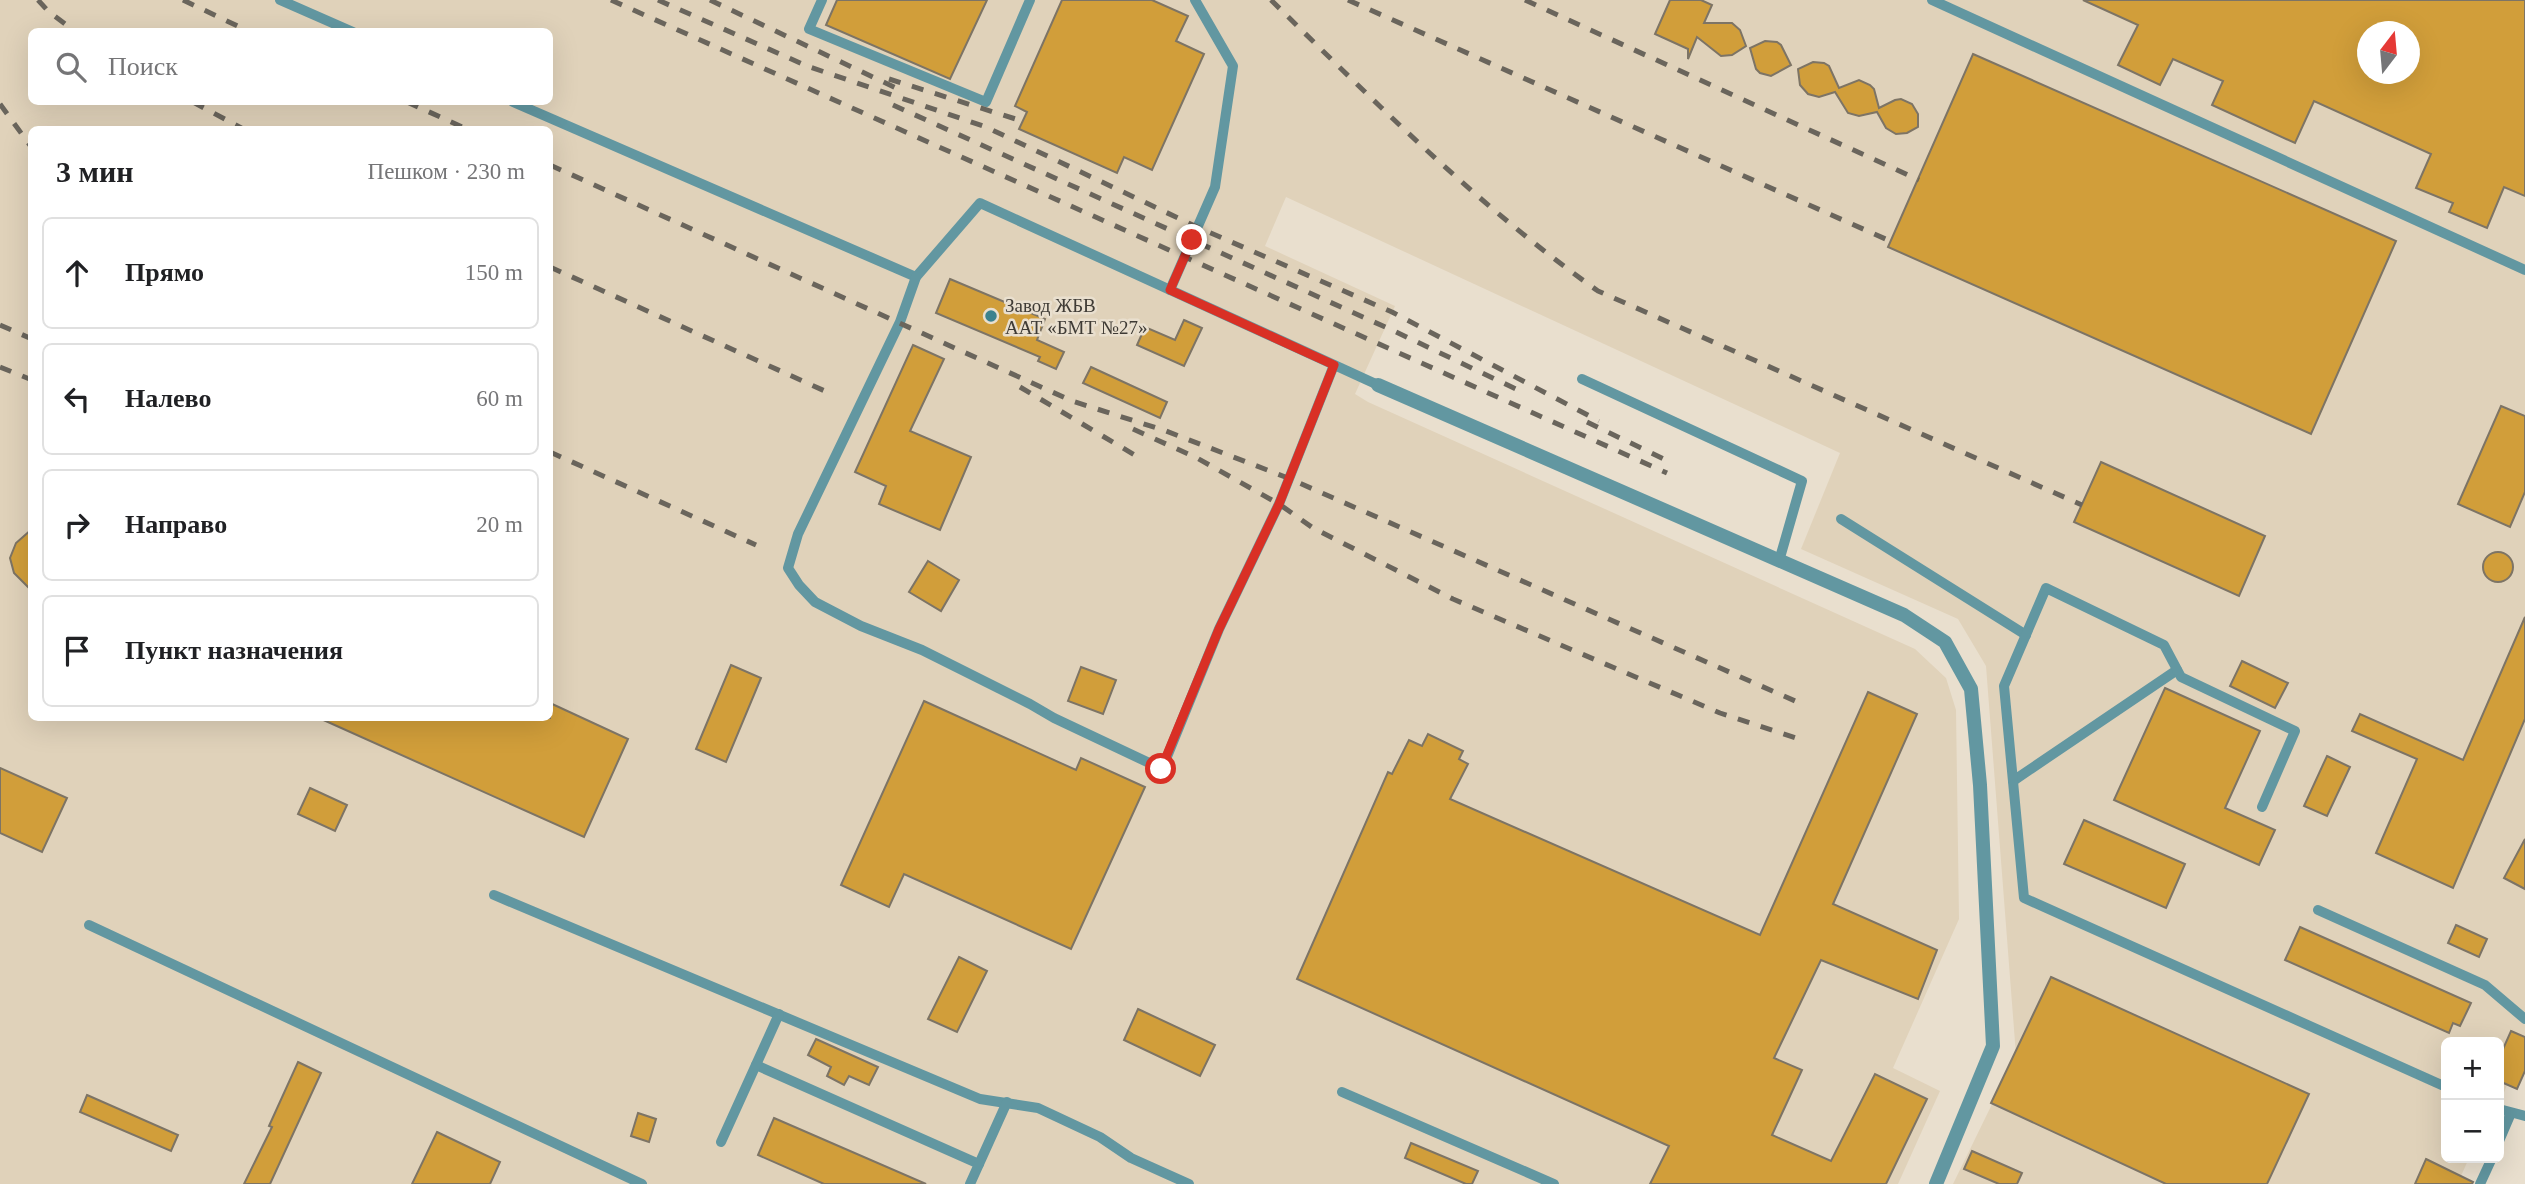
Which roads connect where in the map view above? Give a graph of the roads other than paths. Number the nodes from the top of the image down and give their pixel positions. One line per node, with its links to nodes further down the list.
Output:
1 (280, 0): 6 (lane)
2 (822, 0): 3 (lane)
3 (1030, 0)
4 (1195, 0): 10 (lane)
5 (1931, 0): 8 (lane)
6 (344, 28)
7 (520, 105): 9 (lane)
8 (2525, 270)
9 (916, 277): 10 (lane); 11 (lane)
10 (1170, 290): 11 (lane)
11 (1334, 365): 13 (lane)
12 (1582, 379): 15 (lane)
13 (1378, 385): 15 (street)
14 (1841, 520): 16 (lane)
15 (1779, 561): 40 (street)
16 (2026, 635): 17 (lane); 18 (lane)
17 (2177, 670): 18 (lane); 19 (lane)
18 (2013, 781): 26 (lane)
19 (2262, 807)
20 (494, 895): 23 (lane)
21 (2318, 910): 24 (lane)
22 (89, 925): 36 (lane)
23 (779, 1014): 25 (lane); 28 (lane)
24 (2525, 1018)
25 (756, 1065): 33 (lane); 35 (lane)
26 (2441, 1085)
27 (1342, 1092): 39 (lane)
28 (1007, 1102): 35 (lane); 38 (lane)
29 (2504, 1111): 30 (lane)
30 (2511, 1113): 31 (lane); 32 (lane)
31 (2525, 1116)
32 (2504, 1129)
33 (721, 1142)
34 (2490, 1163): 41 (lane)
35 (979, 1164): 37 (lane)
36 (642, 1184)
37 (970, 1184)
38 (1189, 1184)
39 (1555, 1184)
40 (1936, 1184)
41 (2480, 1184)

